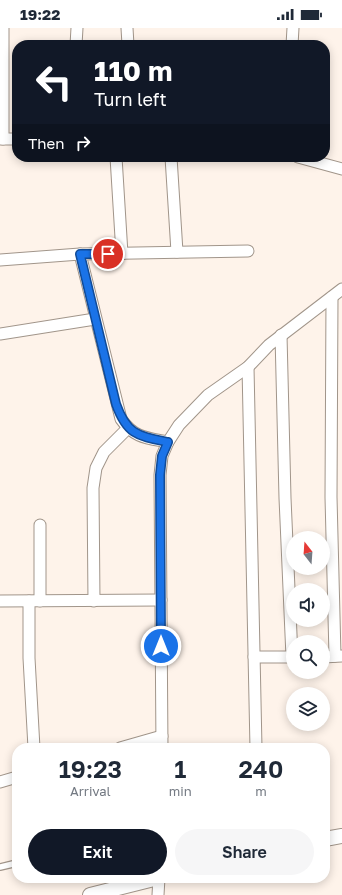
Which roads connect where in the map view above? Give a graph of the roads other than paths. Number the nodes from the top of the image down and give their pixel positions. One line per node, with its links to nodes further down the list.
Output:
1 (3, 28): 8 (street)
2 (77, 28): 5 (street)
3 (127, 28): 6 (street)
4 (293, 28): 7 (street)
5 (76, 40)
6 (128, 40)
7 (292, 40)
8 (2, 139)
9 (116, 162): 16 (street)
10 (171, 162): 14 (street)
11 (316, 162): 12 (street)
12 (342, 169)
13 (248, 251): 14 (street)
14 (176, 252): 16 (street)
15 (80, 254): 16 (street); 17 (street); 20 (street)
16 (122, 254)
17 (0, 260)
18 (342, 289): 19 (street)
19 (332, 297): 22 (street); 27 (street)
20 (95, 319): 21 (street); 24 (street)
21 (0, 334)
22 (281, 336): 23 (street); 33 (street)
23 (248, 367): 25 (street); 35 (street)
24 (128, 428): 25 (street); 32 (street)
25 (168, 442): 28 (street)
26 (40, 524): 31 (street)
27 (337, 552): 34 (street)
28 (161, 600): 32 (street); 37 (street)
29 (0, 601): 30 (street)
30 (29, 601): 31 (street); 38 (street)
31 (40, 601): 32 (street)
32 (94, 601)
33 (291, 635)
34 (338, 656)
35 (254, 657): 36 (street); 41 (street)
36 (286, 657)
37 (162, 736): 39 (street); 40 (street)
38 (34, 743)
39 (138, 743)
40 (162, 743)
41 (256, 743)
42 (12, 778): 43 (street)
43 (0, 782)
44 (342, 836): 45 (street)
45 (330, 838)
46 (12, 864): 47 (lane)
47 (0, 867)
48 (139, 883): 50 (street)
49 (159, 883): 51 (street)
50 (90, 895)
51 (158, 895)

